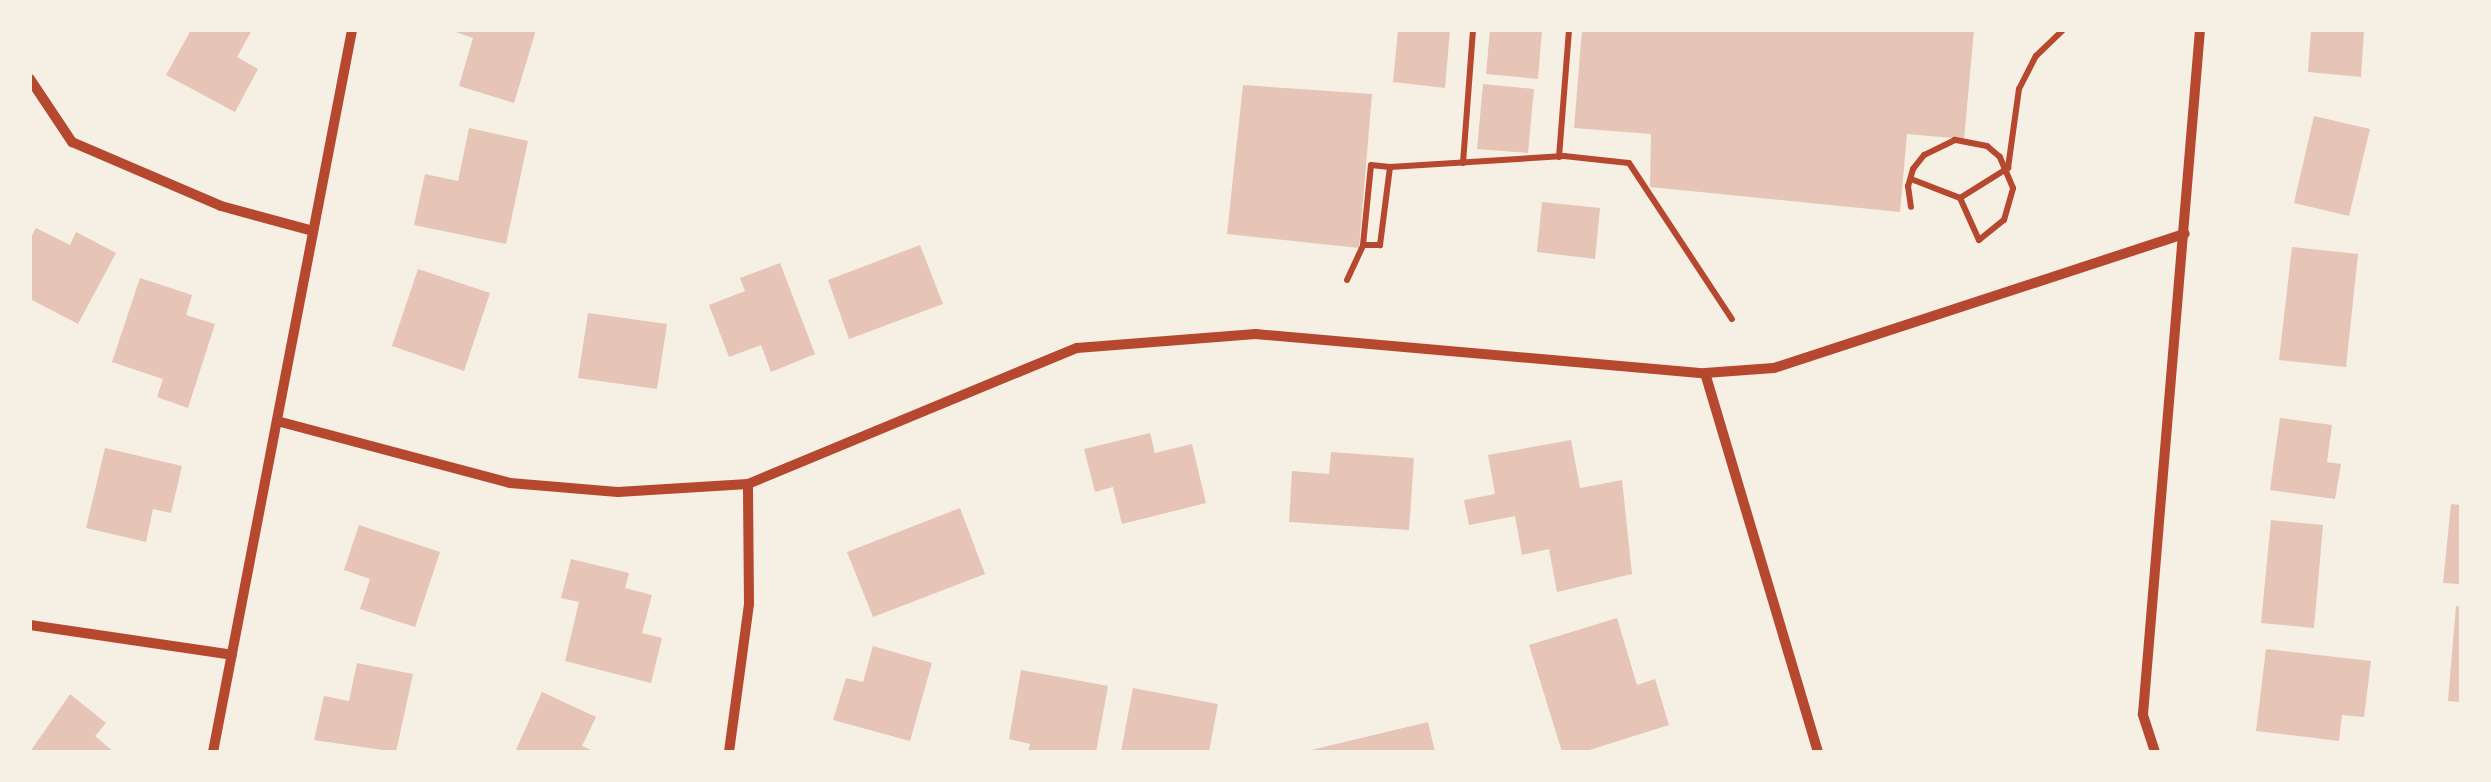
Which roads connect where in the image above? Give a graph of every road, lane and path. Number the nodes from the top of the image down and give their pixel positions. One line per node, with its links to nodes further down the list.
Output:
1 (352, 30): 14 (street)
2 (1473, 30): 8 (path)
3 (1569, 30): 7 (path)
4 (2062, 30): 10 (path)
5 (2200, 30): 15 (street)
6 (30, 79): 14 (street)
7 (1558, 157): 8 (path); 18 (path)
8 (1462, 163): 9 (path)
9 (1390, 167): 16 (path); 16 (path)
10 (2008, 168): 11 (path); 12 (path); 12 (path)
11 (1911, 179): 12 (path); 13 (path)
12 (1960, 198)
13 (1911, 207)
14 (313, 231): 20 (street)
15 (2185, 234): 19 (street); 27 (street)
16 (1363, 245): 17 (path)
17 (1347, 280)
18 (1732, 319)
19 (1706, 373): 21 (street); 26 (street)
20 (277, 421): 21 (street); 23 (street)
21 (748, 484): 25 (street)
22 (30, 625): 23 (street)
23 (232, 655): 24 (street)
24 (213, 752)
25 (730, 752)
26 (1818, 752)
27 (2155, 752)

